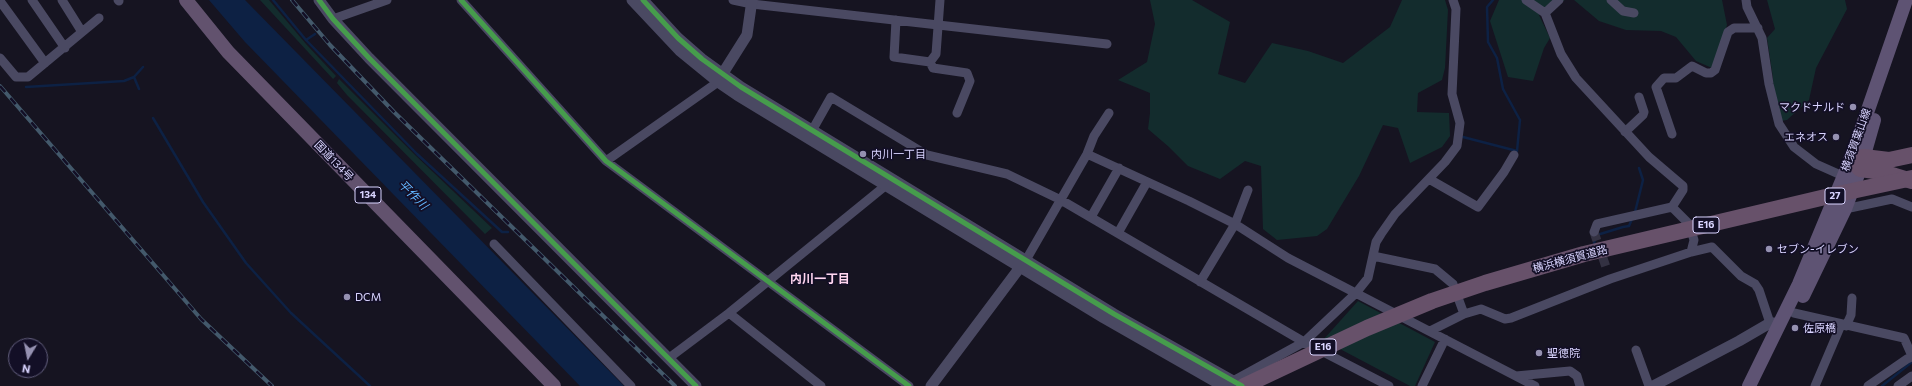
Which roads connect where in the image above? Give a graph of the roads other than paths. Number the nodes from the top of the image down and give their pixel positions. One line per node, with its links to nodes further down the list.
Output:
1 (32, 0): 31 (street)
2 (62, 0): 29 (street)
3 (186, 0): 85 (highway, 国道134号 / 134)
4 (197, 0): 86 (highway, 国道134号 / 134)
5 (319, 0): 25 (street)
6 (387, 0): 25 (street)
7 (461, 0): 45 (street)
8 (632, 0): 35 (street)
9 (643, 0): 35 (street)
10 (733, 0): 19 (street)
11 (940, 0): 27 (street)
12 (1453, 0): 49 (street)
13 (1526, 0): 22 (street)
14 (1559, 0): 22 (street)
15 (1611, 0): 23 (street)
16 (1746, 0): 28 (street)
17 (1906, 0): 46 (main road, 横須賀葉山線 / 27)
18 (0, 1): 34 (street)
19 (752, 2): 20 (street); 35 (street)
20 (795, 5): 26 (street)
21 (1912, 8): 46 (main road, 横須賀葉山線 / 27)
22 (1545, 13): 39 (street)
23 (1634, 13)
24 (99, 18): 29 (street)
25 (333, 19): 81 (street)
26 (896, 20): 27 (street); 33 (street)
27 (938, 25): 30 (street); 33 (street)
28 (1758, 28): 41 (street); 48 (street)
29 (82, 32): 31 (street)
30 (1107, 44)
31 (65, 48): 34 (street)
32 (0, 58): 34 (street)
33 (930, 62): 37 (street)
34 (45, 63)
35 (720, 78): 40 (street); 45 (street)
36 (1639, 97): 39 (street)
37 (957, 113)
38 (1109, 113): 42 (street)
39 (1626, 132): 55 (street)
40 (810, 134): 52 (street); 54 (street)
41 (1672, 134)
42 (1087, 154): 47 (street); 54 (street)
43 (1514, 155): 49 (street)
44 (1912, 155): 46 (highway)
45 (606, 161): 66 (street)
46 (1858, 162): 48 (main road, 横須賀葉山線 / 27); 50 (highway); 57 (main road, 横須賀葉山線 / 27)
47 (1119, 168): 51 (street); 58 (street)
48 (1843, 176): 73 (main road, 横須賀葉山線 / 27)
49 (1429, 179): 64 (street)
50 (1912, 181): 84 (highway, 横浜横須賀道路 / E16, bridge); 92 (highway, 横浜横須賀道路 / E16)
51 (1147, 182): 59 (street); 60 (street)
52 (889, 183): 65 (street); 66 (street)
53 (1248, 190): 59 (street)
54 (1061, 200): 58 (street); 65 (street)
55 (1672, 207): 61 (street); 63 (street)
56 (1912, 207): 57 (street)
57 (1845, 209): 71 (main road, 横須賀葉山線 / 27)
58 (1091, 217): 60 (street)
59 (1235, 224): 67 (street); 68 (street)
60 (1118, 232): 67 (street)
61 (1594, 232)
62 (494, 244): 87 (street)
63 (1692, 252): 72 (street); 73 (street)
64 (1373, 256): 68 (street); 72 (street)
65 (1023, 263): 84 (street); 91 (street)
66 (767, 280): 70 (street); 90 (street)
67 (1200, 282): 77 (street)
68 (1356, 293): 75 (street); 77 (street)
69 (1852, 298): 74 (street)
70 (729, 313): 81 (street); 89 (street)
71 (1794, 313): 74 (street); 99 (main road, 横須賀葉山線 / 27)
72 (1464, 314): 75 (street)
73 (1775, 323): 97 (street); 98 (main road, 横須賀葉山線 / 27)
74 (1844, 326): 78 (street); 100 (street)
75 (1430, 331): 76 (street)
76 (1445, 339): 82 (street); 94 (street)
77 (1304, 342): 84 (street); 93 (street)
78 (1910, 345): 80 (street)
79 (1636, 350): 97 (street)
80 (1912, 357): 101 (street)
81 (669, 358): 88 (street)
82 (1516, 376): 95 (street); 96 (street)
83 (1912, 376): 102 (street)
84 (1234, 385)
85 (554, 386)
86 (565, 386)
87 (631, 386)
88 (696, 386)
89 (821, 386)
90 (909, 386)
91 (931, 386)
92 (1255, 386)
93 (1389, 386)
94 (1422, 386)
95 (1535, 386)
96 (1580, 386)
97 (1655, 386)
98 (1749, 386)
99 (1758, 386)
100 (1815, 386)
101 (1868, 386)
102 (1898, 386)

